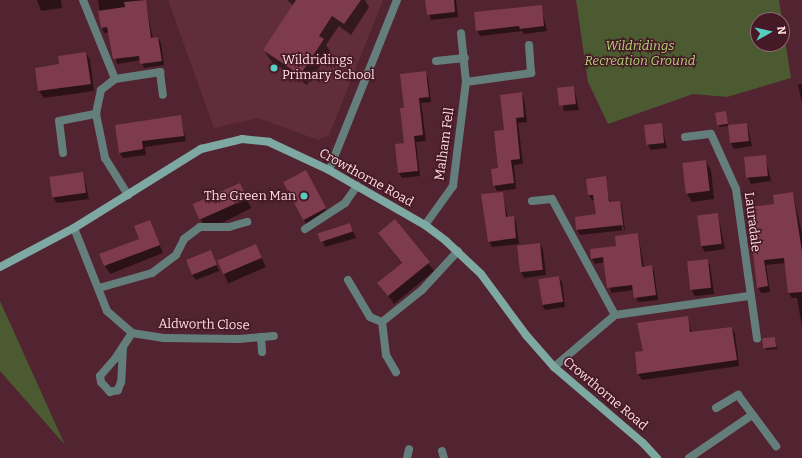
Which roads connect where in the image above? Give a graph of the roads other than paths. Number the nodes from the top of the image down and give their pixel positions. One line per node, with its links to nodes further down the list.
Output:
1 (83, 0): 7 (street)
2 (397, 0): 13 (street)
3 (461, 33): 5 (street, Malham Fell)
4 (529, 45): 8 (street)
5 (464, 58): 6 (street); 8 (street, Malham Fell)
6 (436, 61)
7 (115, 79): 9 (street); 10 (street)
8 (466, 82): 18 (street, Malham Fell)
9 (163, 95)
10 (96, 114): 12 (street); 15 (street)
11 (685, 137): 25 (street, Lauradale)
12 (63, 153)
13 (329, 170): 14 (street, Crowthorne Road); 15 (street, Crowthorne Road)
14 (357, 186): 18 (street, Crowthorne Road); 20 (street)
15 (128, 195): 19 (street, Crowthorne Road)
16 (532, 201): 26 (street)
17 (247, 222): 24 (street)
18 (425, 226): 21 (street, Crowthorne Road)
19 (74, 228): 22 (street, Crowthorne Road); 24 (street)
20 (305, 229)
21 (458, 251): 27 (street); 34 (street, Crowthorne Road)
22 (0, 267)
23 (348, 280): 27 (street)
24 (99, 288): 28 (street)
25 (749, 296): 26 (street); 31 (street, Lauradale)
26 (615, 315): 34 (street)
27 (382, 322): 35 (street)
28 (132, 333): 30 (street, Aldworth Close); 32 (street)
29 (274, 336): 30 (street, Aldworth Close)
30 (261, 337): 33 (street, Aldworth Close)
31 (757, 340)
32 (123, 348): 32 (street)
33 (262, 352)
34 (554, 367): 41 (street, Crowthorne Road)
35 (396, 372)
36 (716, 408): 37 (street)
37 (752, 415): 38 (street); 42 (street)
38 (776, 446)
39 (410, 449): 40 (street)
40 (408, 458)
41 (657, 458)
42 (689, 458)

